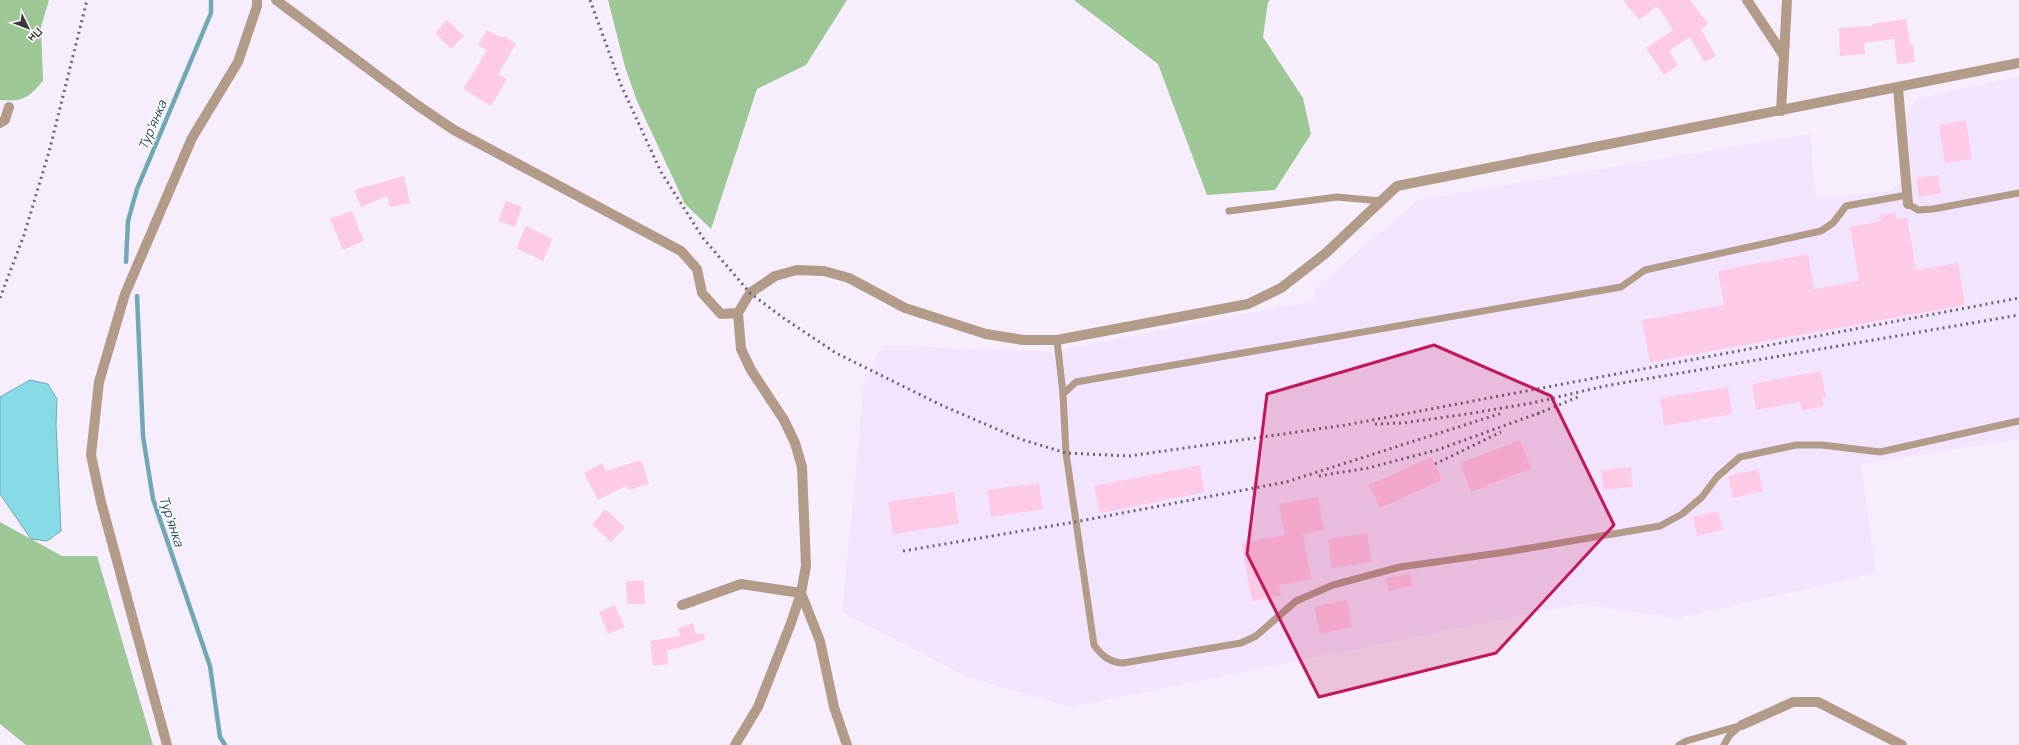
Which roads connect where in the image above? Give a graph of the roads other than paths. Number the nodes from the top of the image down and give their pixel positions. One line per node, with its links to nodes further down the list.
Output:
1 (257, 0): 22 (street)
2 (276, 0): 15 (street)
3 (1748, 0): 5 (street)
4 (1787, 0): 5 (street)
5 (1784, 56): 9 (street)
6 (2019, 63): 7 (street)
7 (1898, 88): 9 (street); 12 (street)
8 (9, 107): 10 (street)
9 (1782, 111): 13 (street)
10 (0, 123)
11 (2019, 193): 12 (lane)
12 (1908, 199): 17 (lane)
13 (1381, 201): 14 (lane); 16 (street)
14 (1228, 211)
15 (738, 314): 16 (street); 19 (street)
16 (1057, 340): 17 (lane)
17 (1063, 394): 18 (lane)
18 (2019, 421)
19 (801, 593): 20 (street); 23 (street); 24 (street)
20 (682, 606)
21 (1742, 725): 25 (lane); 26 (lane); 27 (street)
22 (167, 745)
23 (735, 745)
24 (847, 745)
25 (1679, 745)
26 (1724, 745)
27 (1902, 745)

